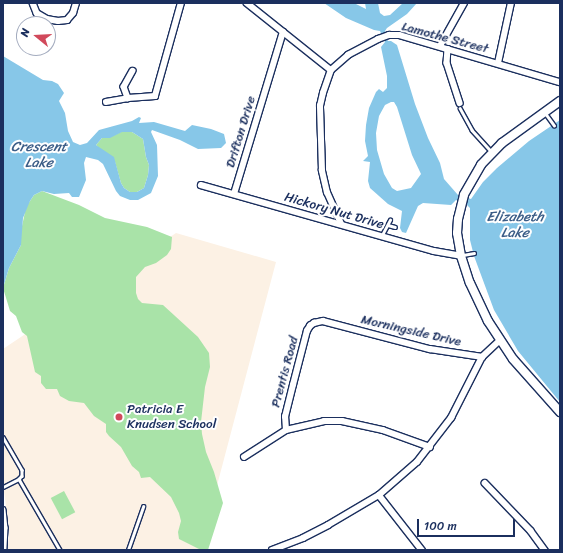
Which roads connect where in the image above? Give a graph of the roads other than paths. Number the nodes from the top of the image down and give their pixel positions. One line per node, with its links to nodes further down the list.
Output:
1 (33, 3): 2 (street)
2 (76, 3)
3 (182, 3): 14 (street)
4 (248, 3): 7 (street)
5 (464, 3): 8 (street)
6 (511, 3): 10 (street)
7 (283, 32): 11 (street); 22 (street, Drifton Drive)
8 (440, 46): 9 (street, Lamothe Street); 11 (street, Lamothe Street)
9 (448, 49): 10 (street, Lamothe Street); 17 (street)
10 (498, 64): 13 (street, Lamothe Street)
11 (331, 70): 24 (street)
12 (132, 71): 14 (street)
13 (560, 82)
14 (128, 98): 16 (street)
15 (560, 101): 18 (main road)
16 (106, 102)
17 (460, 106): 20 (lane)
18 (545, 112): 19 (lane); 20 (main road)
19 (554, 125)
20 (492, 153): 29 (main road)
21 (201, 185): 22 (street, Hickory Nut Drive)
22 (234, 194): 24 (street, Hickory Nut Drive)
23 (390, 220): 25 (lane)
24 (341, 224): 27 (street, Hickory Nut Drive)
25 (388, 225): 26 (lane); 27 (lane)
26 (395, 227)
27 (382, 236): 29 (street, Hickory Nut Drive)
28 (474, 253): 29 (lane)
29 (461, 256): 31 (main road)
30 (314, 323): 32 (street, Morningside Drive); 34 (street, Prentis Road)
31 (499, 340): 32 (street); 33 (main road)
32 (482, 357): 36 (street)
33 (560, 412)
34 (286, 430): 36 (street); 37 (street)
35 (3, 437): 38 (lane)
36 (430, 447): 41 (street)
37 (244, 457)
38 (20, 479): 40 (lane); 45 (lane)
39 (485, 483): 49 (street)
40 (3, 487)
41 (379, 495): 47 (street); 48 (street)
42 (142, 507): 46 (lane)
43 (3, 510): 44 (street)
44 (4, 550)
45 (60, 550)
46 (128, 550)
47 (272, 550)
48 (422, 550)
49 (545, 550)

